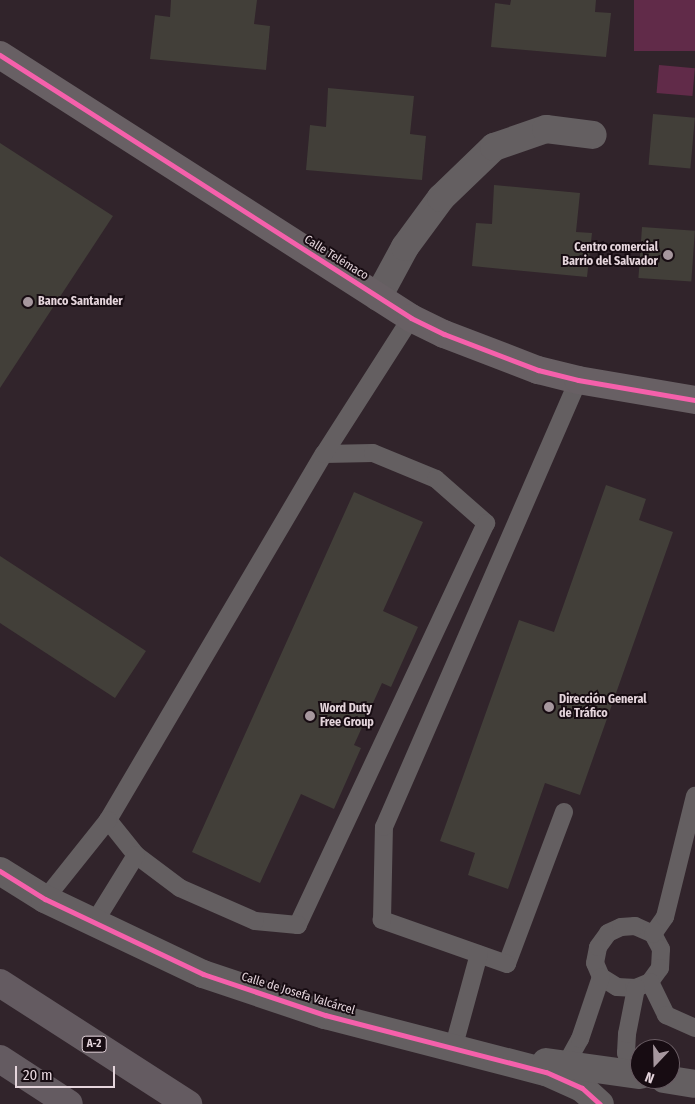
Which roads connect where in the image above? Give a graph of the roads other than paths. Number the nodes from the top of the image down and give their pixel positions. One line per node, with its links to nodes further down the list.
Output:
1 (0, 55): 3 (street, Calle Telémaco)
2 (593, 135): 3 (street)
3 (378, 296): 4 (street, Calle Telémaco)
4 (411, 318): 5 (street, Calle Telémaco); 7 (lane)
5 (578, 380): 6 (street, Calle Telémaco); 16 (lane)
6 (695, 400)
7 (324, 454): 10 (lane); 11 (lane)
8 (695, 796): 15 (lane)
9 (564, 812): 16 (lane)
10 (108, 820): 11 (lane); 13 (lane)
11 (136, 855): 14 (lane)
12 (0, 871): 13 (street, Calle de Josefa Valcárcel)
13 (45, 899): 14 (street, Calle de Josefa Valcárcel)
14 (94, 923): 21 (street, Calle de Josefa Valcárcel)
15 (653, 934): 17 (lane); 19 (lane)
16 (479, 954): 21 (lane)
17 (601, 977): 19 (lane); 24 (lane)
18 (0, 983): 29 (highway, A-2)
19 (643, 985): 20 (lane); 23 (lane)
20 (695, 1028)
21 (453, 1049): 24 (street, Calle de Josefa Valcárcel); 30 (street, Calle de Josefa Valcárcel)
22 (0, 1060): 28 (highway)
23 (630, 1061)
24 (566, 1064): 25 (street, Calle de Josefa Valcárcel)
25 (630, 1073)
26 (680, 1082): 27 (street)
27 (695, 1084)
28 (68, 1104)
29 (188, 1104)
30 (600, 1104)

